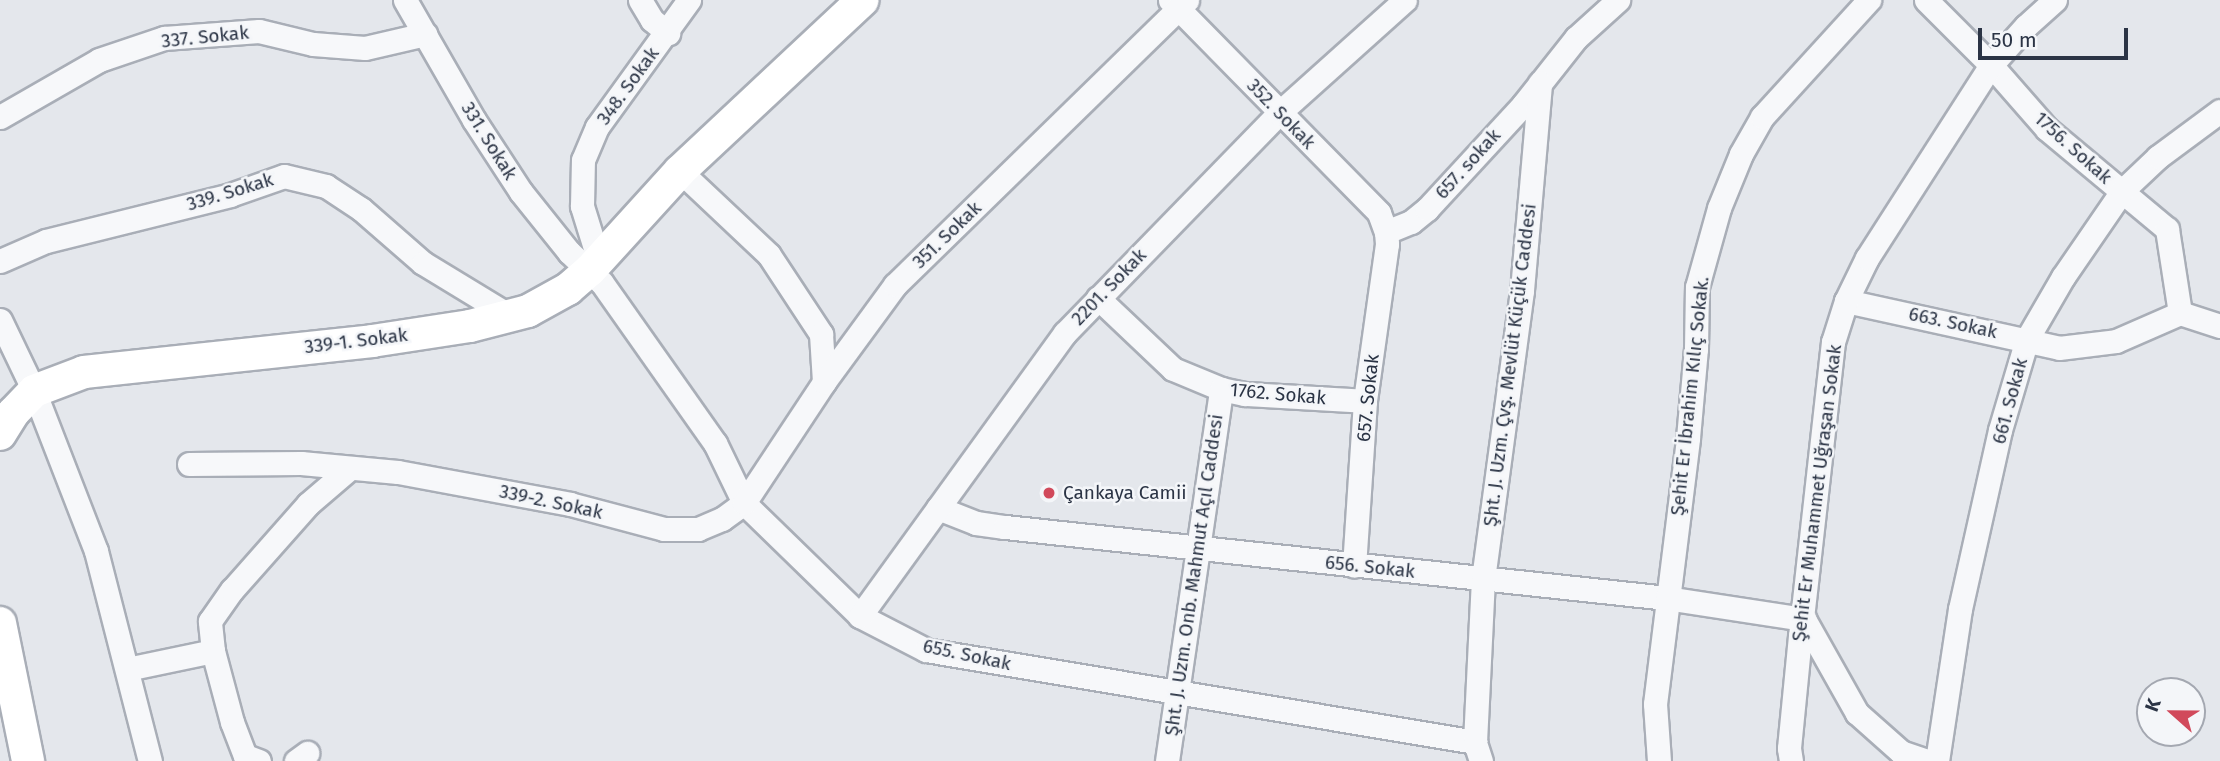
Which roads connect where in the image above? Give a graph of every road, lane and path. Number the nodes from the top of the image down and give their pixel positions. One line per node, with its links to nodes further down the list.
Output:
1 (640, 0): 11 (street)
2 (690, 0): 11 (street, 348. Sokak)
3 (863, 0): 17 (street, 339-1. Sokak)
4 (1405, 0): 15 (street, 2201. Sokak)
5 (1618, 0): 13 (street)
6 (1869, 0): 41 (street, Şehit Er İbrahim Kılıç Sokak.)
7 (1926, 0): 12 (street, 1756. Sokak)
8 (2055, 0): 12 (street, Şehit Er Muhammet Uğraşan Sokak)
9 (1179, 3): 15 (street, 352. Sokak); 29 (street, 351. Sokak)
10 (416, 13): 16 (street, 337. Sokak); 21 (street, 331. Sokak)
11 (668, 33): 21 (street, 348. Sokak)
12 (1991, 65): 18 (street, 1756. Sokak); 23 (street, Şehit Er Muhammet Uğraşan Sokak)
13 (1540, 83): 19 (street, 657. sokak); 40 (street, Şht. J. Uzm. Çvş. Mevlüt Küçük Caddesi)
14 (2220, 111): 18 (street, 661. Sokak)
15 (1279, 113): 19 (street, 352. Sokak); 22 (street, 2201. Sokak)
16 (0, 117)
17 (680, 171): 21 (street, 339-1. Sokak); 29 (street)
18 (2122, 191): 24 (street, 1756. Sokak); 28 (street, 661. Sokak)
19 (1386, 232): 32 (street, 657. Sokak)
20 (0, 261): 25 (street, 339. Sokak)
21 (594, 265): 25 (street, 339-1. Sokak); 36 (street, 655. Sokak)
22 (1098, 298): 30 (street, 1762. Sokak); 37 (street, 2201. Sokak)
23 (1846, 301): 28 (street, 663. Sokak); 43 (street, Şehit Er Muhammet Uğraşan Sokak)
24 (2180, 313): 27 (street); 28 (street, 663. Sokak)
25 (509, 316): 31 (street, 339-1. Sokak)
26 (0, 320): 31 (street)
27 (2220, 326)
28 (2027, 339): 56 (street, 661. Sokak)
29 (824, 382): 36 (street, 351. Sokak)
30 (1221, 389): 32 (street, 1762. Sokak); 38 (street, Şht. J. Uzm. Onb. Mahmut Açıl Caddesi)
31 (34, 391): 33 (street, 339-1. Sokak); 46 (street)
32 (1365, 401): 39 (street, 657. Sokak)
33 (0, 434)
34 (189, 464): 35 (street, 339-2. Sokak)
35 (350, 468): 36 (street, 339-2. Sokak); 45 (street)
36 (744, 503): 42 (street, 655. Sokak)
37 (938, 508): 38 (street, 656. Sokak); 42 (street, 2201. Sokak)
38 (1199, 549): 39 (street, 656. Sokak); 47 (street, Şht. J. Uzm. Onb. Mahmut Açıl Caddesi)
39 (1354, 566): 40 (street, 656. Sokak)
40 (1483, 579): 41 (street, 656. Sokak); 48 (street, Şht. J. Uzm. Çvş. Mevlüt Küçük Caddesi)
41 (1667, 598): 43 (street, 656. Sokak); 53 (street, Şehit Er İbrahim Kılıç Sokak.)
42 (860, 616): 47 (street, 655. Sokak)
43 (1804, 619): 54 (street, Şehit Er Muhammet Uğraşan Sokak); 55 (street)
44 (0, 623): 49 (street)
45 (213, 651): 46 (street); 51 (street)
46 (127, 669): 50 (street)
47 (1178, 692): 48 (street, 655. Sokak); 52 (street, Şht. J. Uzm. Onb. Mahmut Açıl Caddesi)
48 (1478, 751)
49 (28, 761)
50 (150, 761)
51 (259, 761)
52 (1167, 761)
53 (1659, 761)
54 (1791, 761)
55 (1927, 761)
56 (1937, 761)

